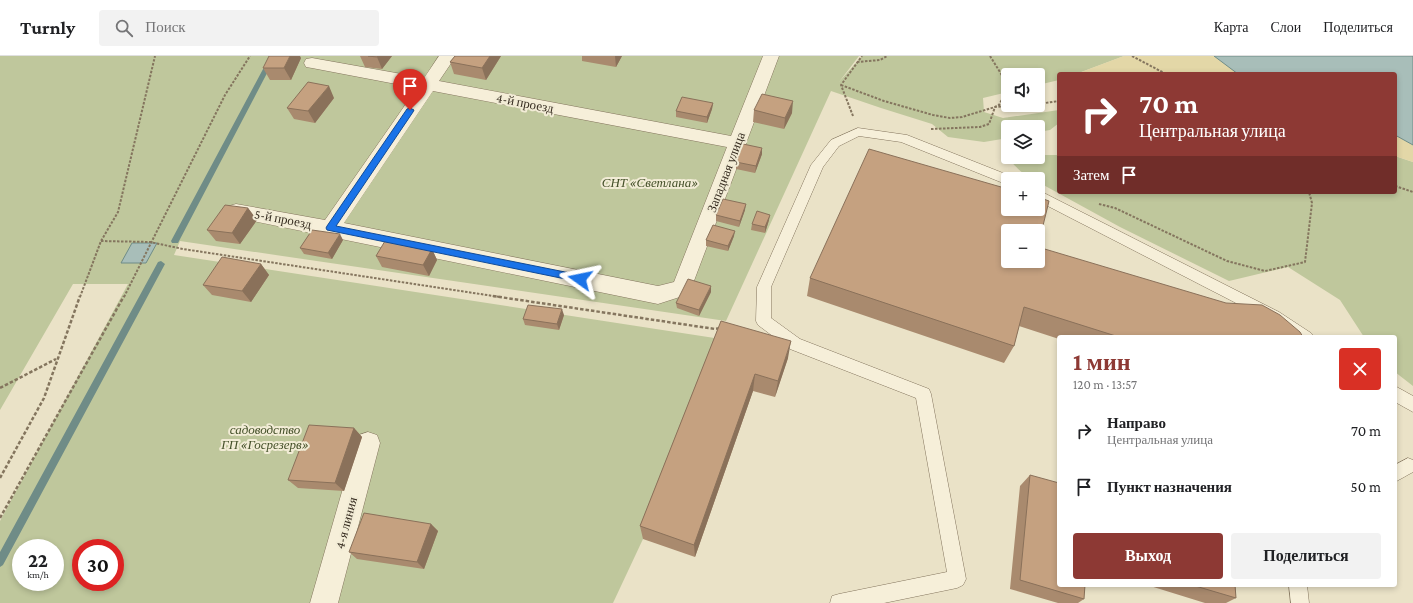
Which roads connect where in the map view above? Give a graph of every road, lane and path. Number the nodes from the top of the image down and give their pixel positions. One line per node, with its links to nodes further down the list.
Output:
1 (155, 56): 31 (path)
2 (250, 56): 32 (path)
3 (448, 56): 13 (street)
4 (771, 56): 22 (street, Западная улица)
5 (862, 56): 9 (path)
6 (887, 56): 9 (path)
7 (990, 56): 12 (path)
8 (1132, 56): 11 (path)
9 (857, 62): 14 (path)
10 (312, 63): 13 (street, 4-й проезд)
11 (1162, 72)
12 (1001, 74)
13 (428, 84): 22 (street, 4-й проезд); 30 (street)
14 (841, 84): 18 (path); 21 (path)
15 (1001, 101): 18 (path)
16 (1057, 101): 17 (path)
17 (1045, 103)
18 (995, 107): 19 (path); 20 (path)
19 (1001, 107)
20 (925, 130)
21 (858, 132): 23 (lane); 34 (lane)
22 (737, 143): 33 (street, Западная улица)
23 (1001, 177)
24 (1397, 187): 25 (path)
25 (1413, 192)
26 (1310, 194): 28 (path)
27 (1045, 199): 35 (lane)
28 (1092, 202)
29 (236, 210): 30 (street, 5-й проезд)
30 (330, 228): 33 (street, 5-й проезд)
31 (101, 241): 32 (path); 36 (path)
32 (150, 242): 34 (path); 42 (path)
33 (682, 288)
34 (763, 321): 45 (lane)
35 (1303, 335)
36 (57, 358): 37 (path); 41 (path)
37 (0, 388)
38 (1397, 394): 39 (lane)
39 (1413, 405)
40 (368, 443): 44 (street, 4-я линия)
41 (0, 478)
42 (0, 518)
43 (1298, 587): 46 (lane)
44 (324, 603)
45 (839, 603)
46 (1300, 603)

